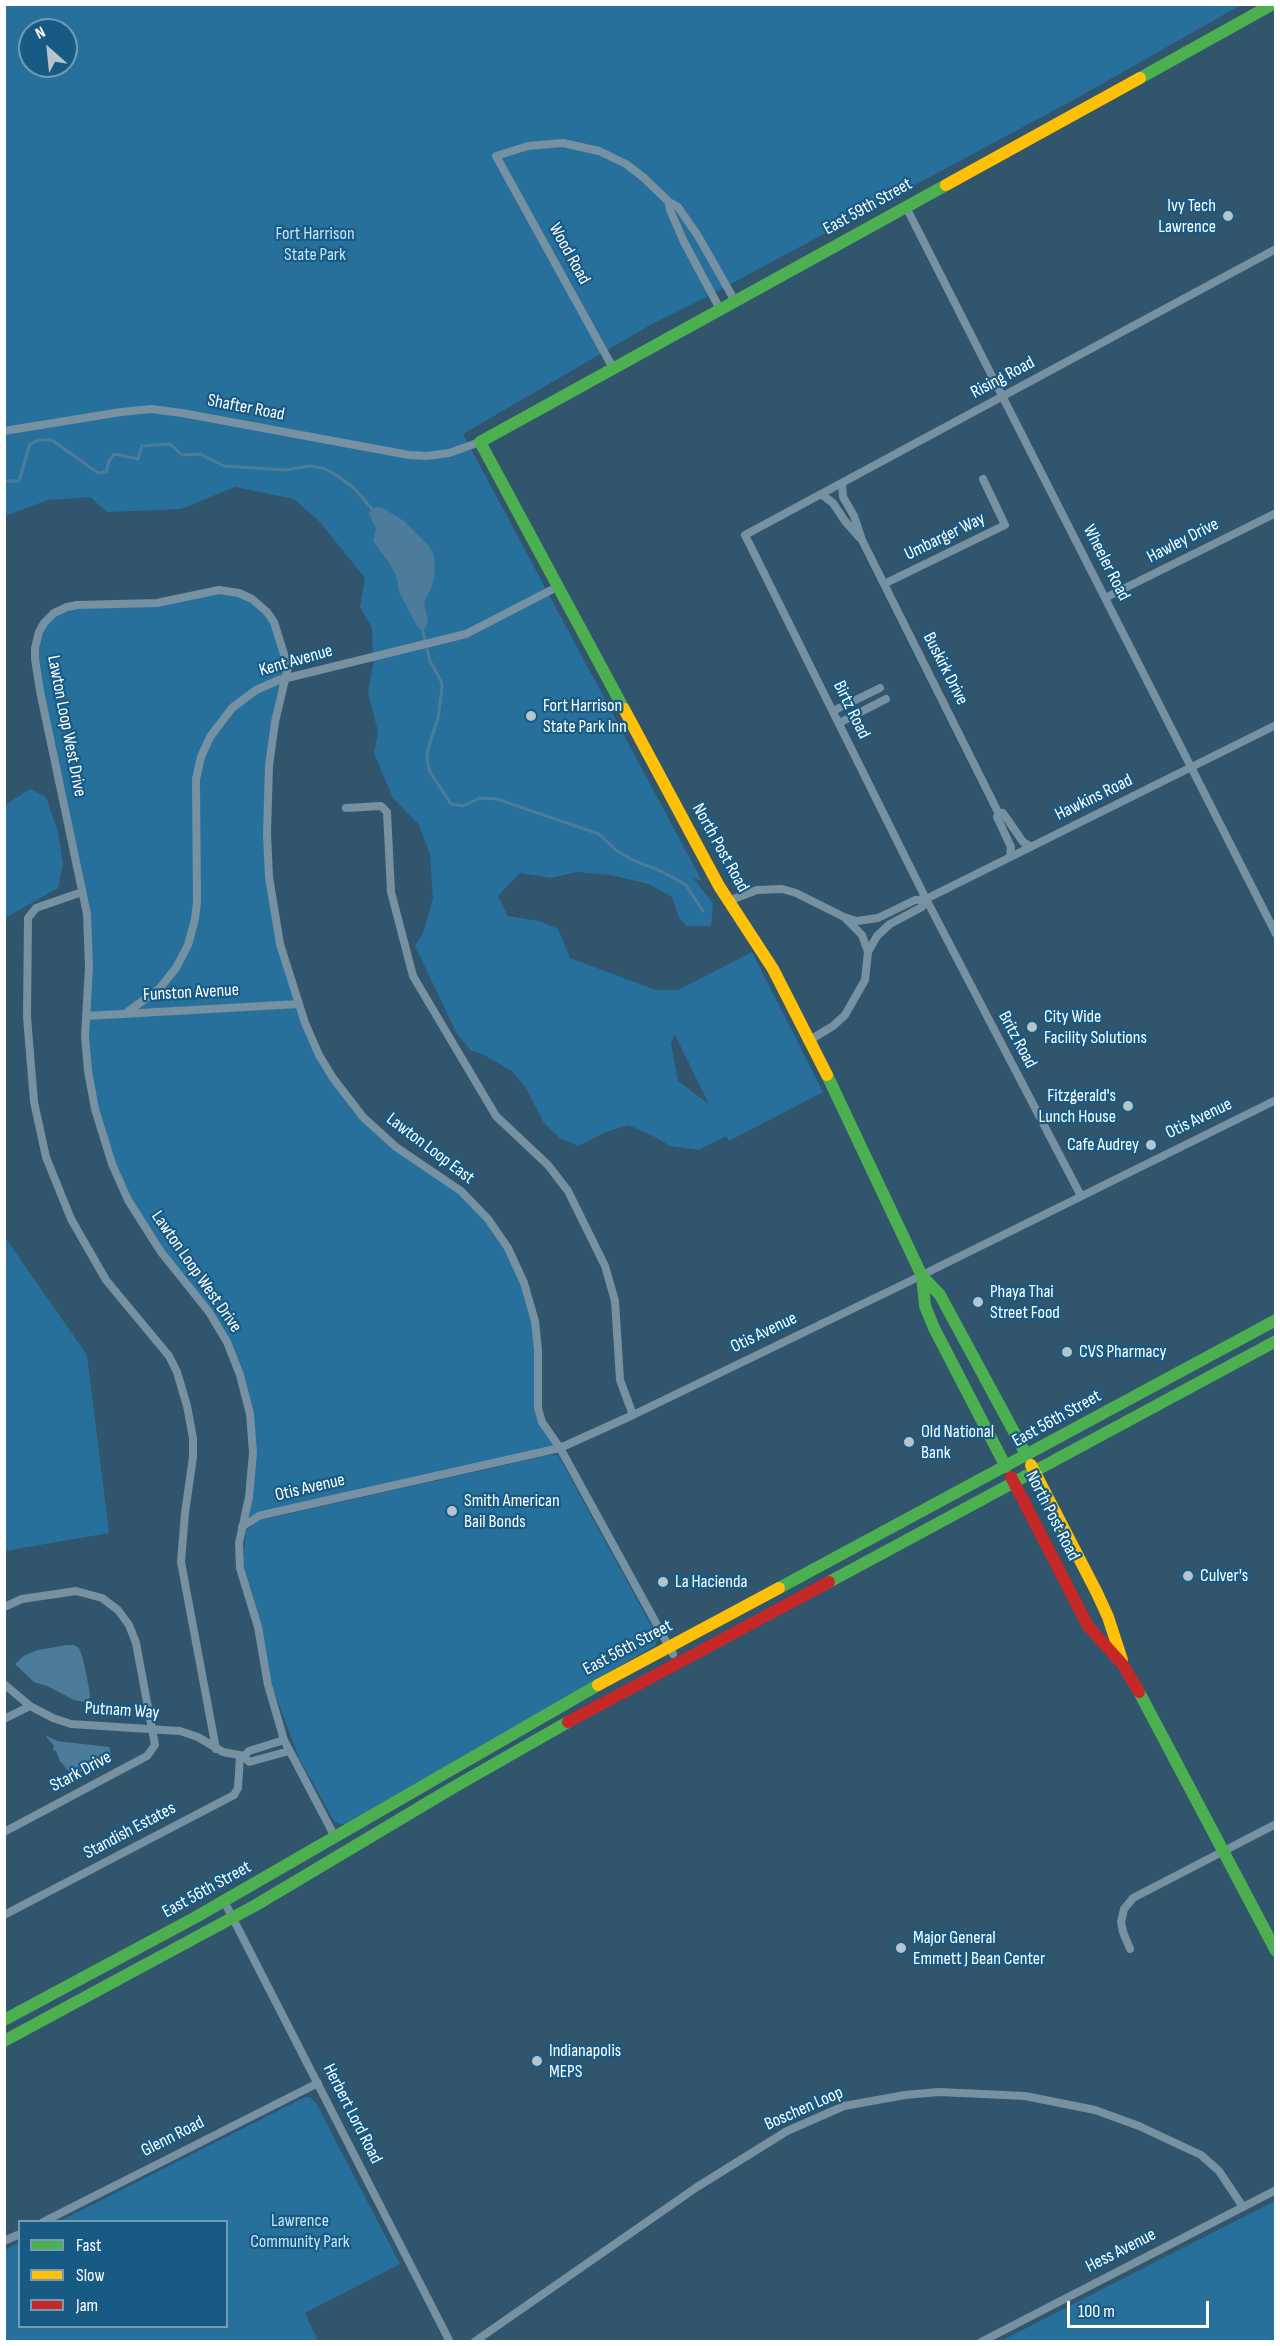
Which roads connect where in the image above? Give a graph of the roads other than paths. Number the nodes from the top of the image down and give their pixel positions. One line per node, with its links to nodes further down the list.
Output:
1 (1273, 4): 3 (main road, East 59th Street)
2 (669, 202): 5 (street); 6 (street); 7 (street, Wood Road)
3 (906, 207): 5 (main road, East 59th Street); 8 (street, Wheeler Road)
4 (1275, 249): 8 (street, Rising Road)
5 (735, 301): 6 (main road, East 59th Street)
6 (720, 309): 7 (main road, East 59th Street)
7 (613, 368): 10 (main road, East 59th Street)
8 (1003, 396): 12 (street, Rising Road); 19 (street, Wheeler Road)
9 (4, 431): 10 (street, Shafter Road)
10 (480, 442): 18 (main road, North Post Road)
11 (983, 478): 17 (street, Umbarger Way)
12 (842, 483): 13 (street, Rising Road); 16 (street, Buskirk Drive)
13 (821, 494): 15 (street, Rising Road); 16 (street, Buskirk Drive)
14 (1275, 513): 19 (street, Hawley Drive)
15 (745, 535): 23 (street, Birtz Road)
16 (862, 540): 17 (street, Buskirk Drive)
17 (884, 584): 28 (street, Buskirk Drive)
18 (559, 586): 20 (street, Kent Avenue); 33 (main road, North Post Road)
19 (1105, 598): 26 (street, Wheeler Road)
20 (286, 679): 31 (street, Lawton Loop West Drive); 37 (street, Lawton Loop East); 38 (street, Kent Avenue)
21 (880, 688): 23 (street)
22 (886, 699): 24 (street)
23 (833, 711): 24 (street, Birtz Road)
24 (839, 723): 32 (street, Birtz Road)
25 (1275, 725): 26 (street, Hawkins Road)
26 (1191, 768): 29 (street, Hawkins Road); 35 (street, Wheeler Road)
27 (346, 808): 49 (street)
28 (999, 814): 29 (street, Buskirk Drive); 30 (street, Buskirk Drive)
29 (1031, 847): 30 (street, Hawkins Road)
30 (1010, 857): 32 (street, Hawkins Road)
31 (82, 892): 39 (street, Lawton Loop West Drive); 64 (street)
32 (926, 898): 34 (street, Hawkins Road); 36 (street, Hawkins Road); 42 (street, Britz Road)
33 (728, 901): 34 (street, Hawkins Road); 40 (main road, North Post Road)
34 (844, 917): 36 (street)
35 (1274, 928)
36 (868, 952): 40 (street, Hawkins Road)
37 (298, 1004): 38 (street, Funston Avenue); 50 (street, Lawton Loop East)
38 (126, 1013): 39 (street, Funston Avenue)
39 (86, 1016): 55 (street, Lawton Loop West Drive)
40 (810, 1040): 43 (main road, North Post Road)
41 (1275, 1100): 42 (street, Otis Avenue)
42 (1081, 1196): 43 (street, Otis Avenue)
43 (922, 1275): 49 (street, Otis Avenue); 51 (main road, North Post Road); 52 (main road, North Post Road)
44 (1275, 1320): 47 (main road, East 56th Street)
45 (1275, 1330): 46 (main road)
46 (1272, 1343): 48 (main road, East 56th Street)
47 (1224, 1348): 48 (main road); 51 (main road, East 56th Street)
48 (1187, 1389): 53 (main road, East 56th Street)
49 (633, 1415): 50 (street, Otis Avenue)
50 (560, 1448): 55 (street, Otis Avenue); 57 (street, Lawton Loop East)
51 (1026, 1456): 52 (main road, East 56th Street); 53 (main road, North Post Road)
52 (1006, 1467): 54 (main road, North Post Road); 57 (main road, East 56th Street)
53 (1035, 1472): 54 (main road, East 56th Street); 58 (main road, North Post Road)
54 (1015, 1482): 58 (main road, North Post Road); 73 (main road, East 56th Street)
55 (242, 1528): 63 (street, Lawton Loop West Drive)
56 (4, 1607): 62 (street)
57 (671, 1650): 69 (main road, East 56th Street)
58 (1123, 1665): 70 (main road, North Post Road)
59 (4, 1684): 60 (street, Putnam Way)
60 (30, 1706): 61 (street); 62 (street, Putnam Way)
61 (4, 1719)
62 (153, 1729): 64 (street, Putnam Way); 68 (street, Stark Drive)
63 (284, 1740): 65 (street, Lawton Loop West Drive); 66 (street)
64 (216, 1749): 66 (street, Putnam Way)
65 (289, 1751): 66 (street, Putnam Way); 69 (street, Lawton Loop West Drive)
66 (242, 1756): 72 (street, Standish Estates)
67 (1275, 1824): 70 (street)
68 (4, 1832)
69 (335, 1837): 71 (main road, East 56th Street)
70 (1224, 1852): 74 (street); 75 (main road, North Post Road)
71 (225, 1901): 73 (street, Herbert Lord Road); 76 (main road, East 56th Street)
72 (4, 1915)
73 (234, 1917): 77 (main road, East 56th Street); 78 (street, Herbert Lord Road)
74 (1130, 1949)
75 (1275, 1951)
76 (4, 2020)
77 (4, 2041)
78 (318, 2083): 81 (street, Glenn Road); 84 (street, Herbert Lord Road)
79 (1275, 2190): 80 (street, Hess Avenue)
80 (1243, 2207): 85 (street, Boschen Loop); 86 (street, Hess Avenue)
81 (48, 2220)
82 (18, 2235): 83 (street)
83 (4, 2241)
84 (450, 2342)
85 (474, 2342)
86 (981, 2342)

